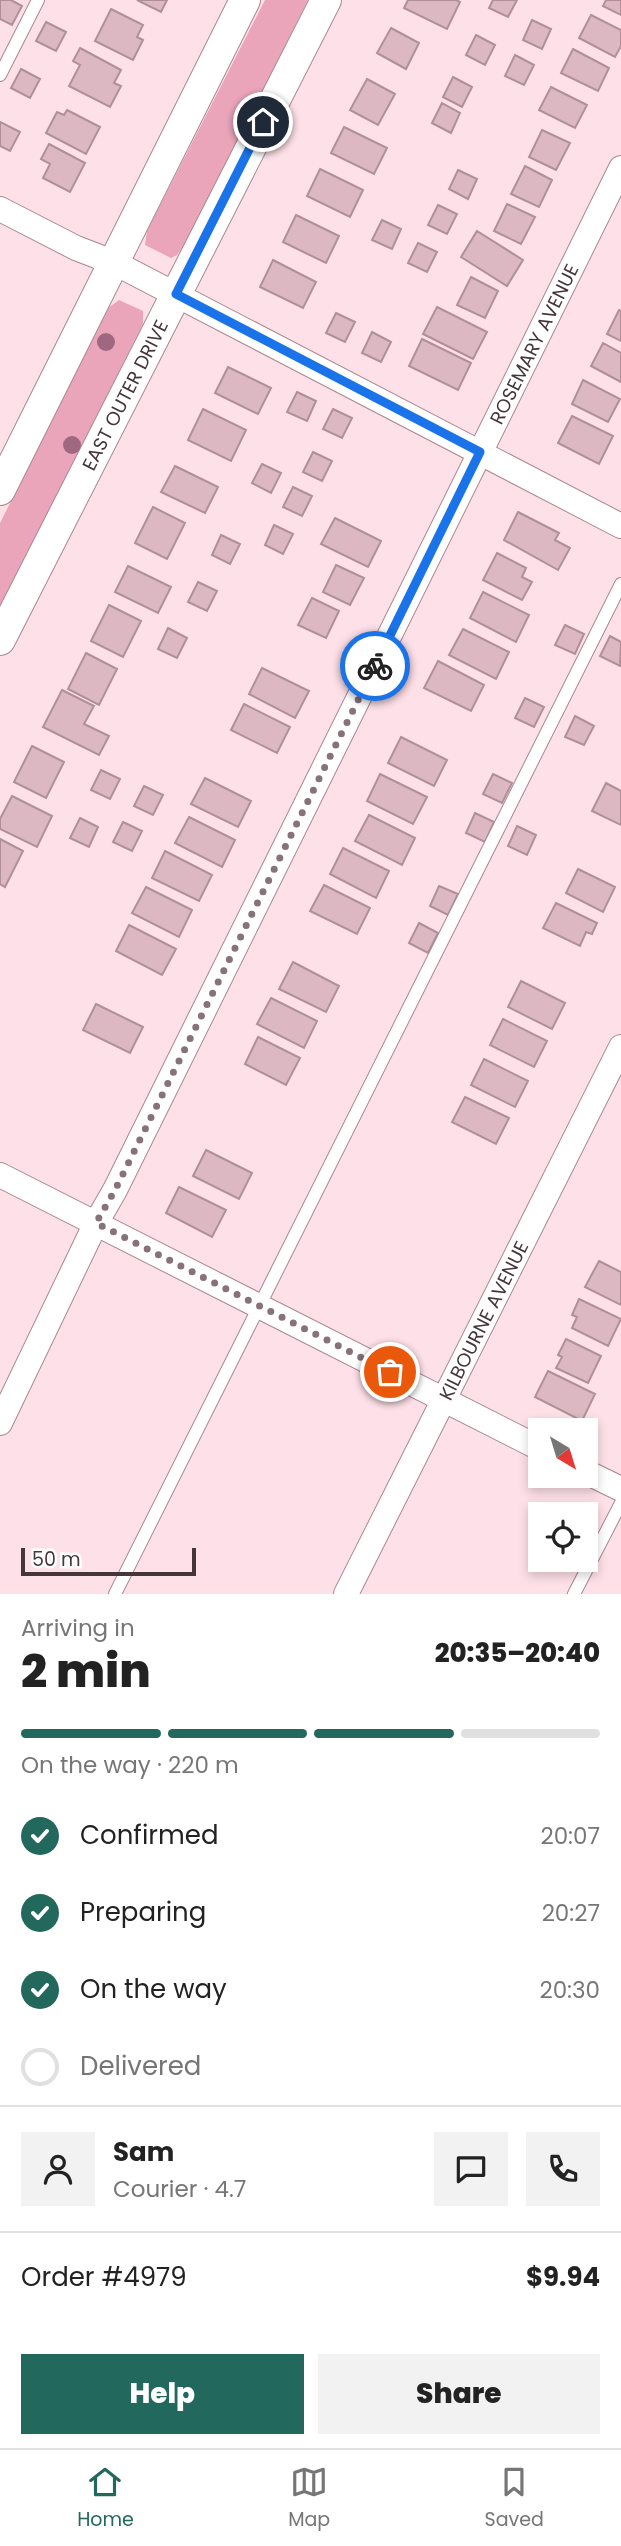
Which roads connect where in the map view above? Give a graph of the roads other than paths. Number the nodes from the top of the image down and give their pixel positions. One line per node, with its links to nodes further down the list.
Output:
1 (38, 0): 4 (lane)
2 (245, 0): 7 (street)
3 (326, 0): 8 (street, EAST OUTER DRIVE)
4 (0, 75)
5 (621, 168): 9 (street, ROSEMARY AVENUE)
6 (0, 209): 7 (street)
7 (115, 263): 8 (street); 10 (street)
8 (176, 294): 9 (street); 13 (street, EAST OUTER DRIVE)
9 (480, 452): 11 (street); 16 (street, ROSEMARY AVENUE)
10 (0, 490)
11 (621, 526)
12 (621, 584): 17 (lane)
13 (0, 640)
14 (621, 1047): 18 (street, KILBOURNE AVENUE)
15 (0, 1175): 16 (street)
16 (96, 1223): 17 (street); 19 (street, ROSEMARY AVENUE)
17 (258, 1306): 18 (street); 24 (lane)
18 (444, 1399): 20 (street); 25 (street, KILBOURNE AVENUE)
19 (0, 1423)
20 (528, 1442)
21 (598, 1478): 22 (street)
22 (621, 1489)
23 (621, 1503): 26 (lane)
24 (115, 1594)
25 (346, 1594)
26 (574, 1594)

